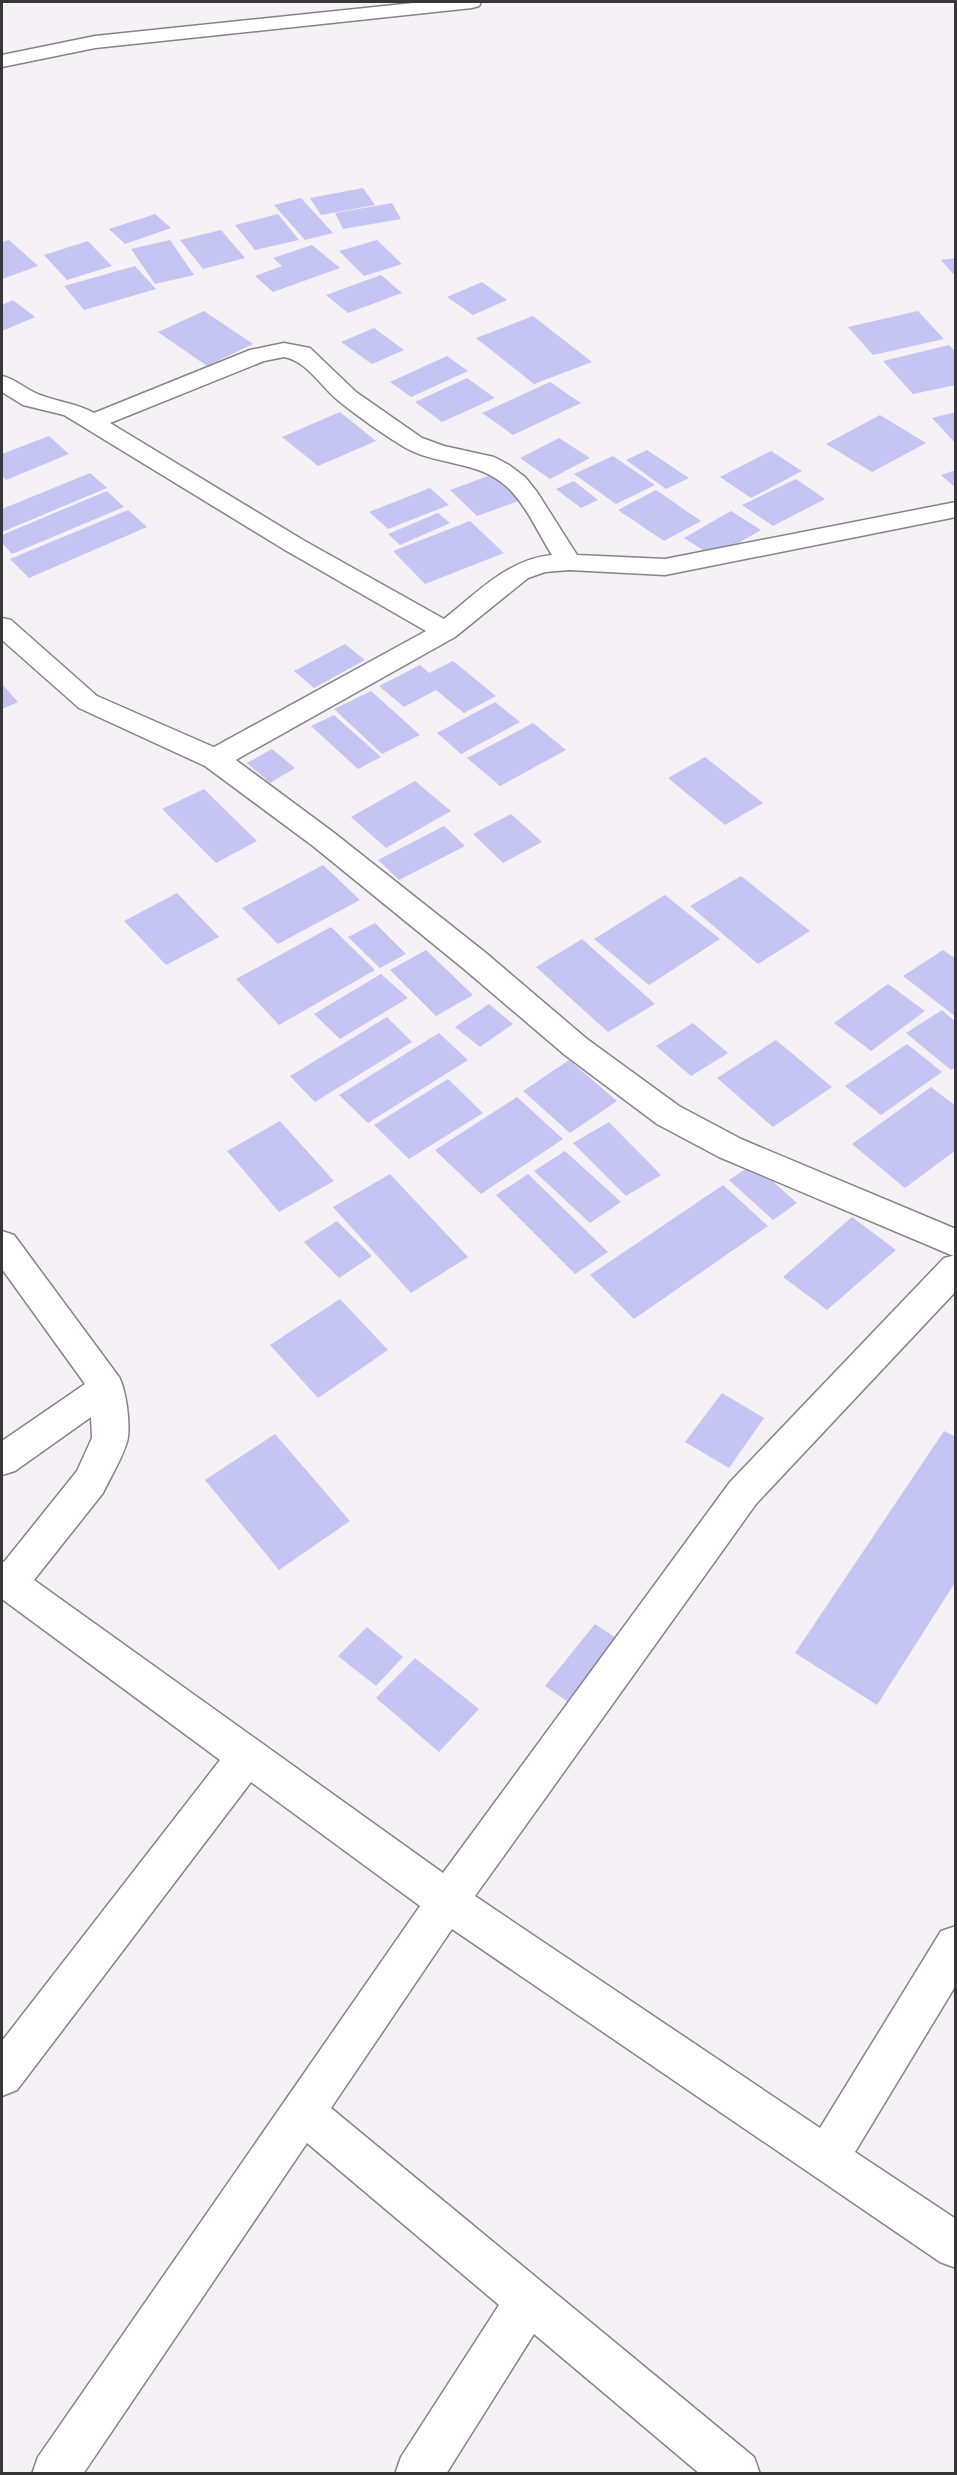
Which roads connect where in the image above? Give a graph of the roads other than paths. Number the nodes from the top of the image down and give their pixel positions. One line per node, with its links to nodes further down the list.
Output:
1 (472, 2): 2 (street)
2 (2, 61)
3 (2, 383): 4 (street)
4 (92, 422): 6 (street); 8 (street)
5 (956, 509): 6 (street)
6 (569, 562): 8 (street)
7 (3, 629): 9 (street)
8 (446, 631): 9 (street)
9 (214, 759): 11 (street)
10 (2, 1244): 13 (street)
11 (956, 1244)
12 (956, 1268): 17 (street)
13 (107, 1387): 14 (street); 15 (street)
14 (2, 1460)
15 (5, 1581): 16 (street)
16 (248, 1756): 17 (street); 19 (street)
17 (447, 1901): 20 (street); 21 (street)
18 (956, 1946): 21 (street)
19 (2, 2075)
20 (303, 2112): 23 (street); 24 (street)
21 (826, 2159): 22 (street)
22 (956, 2246)
23 (529, 2300): 25 (street); 26 (street)
24 (56, 2474)
25 (418, 2474)
26 (737, 2474)

